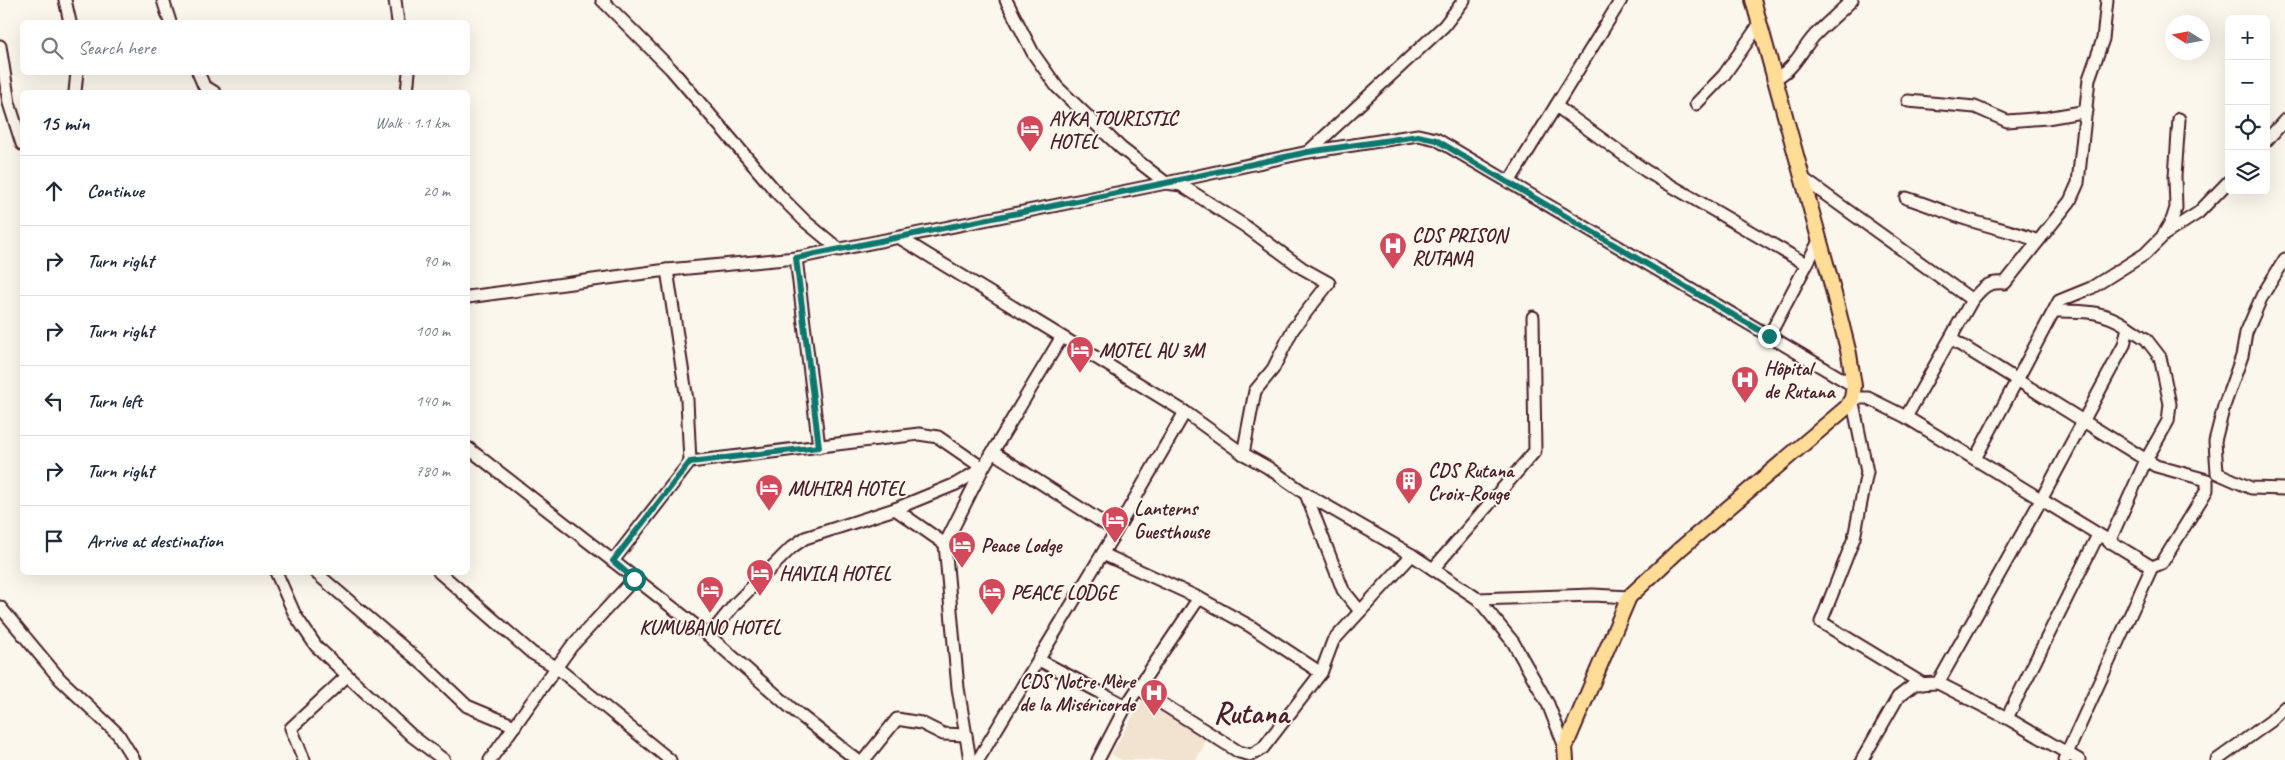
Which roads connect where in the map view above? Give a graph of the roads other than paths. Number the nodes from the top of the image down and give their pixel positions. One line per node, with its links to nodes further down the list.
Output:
1 (65, 0): 11 (street)
2 (164, 0): 12 (street)
3 (396, 0): 13 (street)
4 (602, 0): 41 (street)
5 (1006, 0): 34 (street)
6 (1464, 0): 31 (street)
7 (1621, 0): 25 (street)
8 (1753, 0): 14 (main road)
9 (1852, 0): 19 (street)
10 (2107, 0): 26 (street)
11 (70, 20)
12 (169, 20)
13 (398, 20)
14 (1759, 25): 19 (main road); 24 (street)
15 (0, 46): 30 (street)
16 (77, 75): 20 (street)
17 (199, 75): 21 (street)
18 (409, 75): 22 (street)
19 (1773, 79): 32 (main road)
20 (75, 90)
21 (211, 90)
22 (407, 90)
23 (1908, 101): 26 (street)
24 (1696, 104)
25 (1556, 106): 33 (street); 44 (street)
26 (2086, 110): 40 (street)
27 (2179, 119): 37 (street)
28 (2285, 120): 29 (street)
29 (2270, 137)
30 (20, 138)
31 (1308, 152): 33 (street); 34 (street)
32 (1801, 177): 39 (main road); 47 (street)
33 (1509, 182): 51 (street)
34 (1166, 183): 38 (street); 62 (street)
35 (2225, 185): 37 (street)
36 (1906, 198): 40 (street)
37 (2162, 236): 48 (street)
38 (900, 238): 41 (street); 52 (street)
39 (1818, 241): 44 (street); 55 (main road)
40 (2038, 241): 47 (street)
41 (840, 250): 42 (street)
42 (796, 258): 45 (street); 59 (street)
43 (2285, 259): 67 (street)
44 (1806, 264): 51 (street)
45 (667, 270): 46 (street); 65 (street)
46 (470, 297)
47 (1972, 300): 53 (street)
48 (2054, 311): 50 (street); 54 (street)
49 (1533, 317): 79 (street)
50 (2128, 327): 58 (street); 64 (street)
51 (1769, 336): 55 (street)
52 (1061, 338): 56 (street); 61 (street)
53 (1951, 339): 54 (street); 57 (street)
54 (2017, 379): 58 (street); 63 (street)
55 (1853, 392): 57 (street); 84 (main road); 95 (street)
56 (1185, 412): 62 (street); 71 (street)
57 (1906, 418): 63 (street)
58 (2084, 420): 64 (street); 69 (street)
59 (819, 447): 65 (street); 66 (street)
60 (470, 450): 77 (street)
61 (994, 453): 66 (street); 71 (street)
62 (1243, 454): 68 (street)
63 (1975, 459): 69 (street)
64 (2146, 460): 73 (street); 78 (street)
65 (690, 462): 77 (street)
66 (983, 468): 70 (street); 74 (street)
67 (2285, 489)
68 (1306, 494): 76 (street); 88 (street)
69 (2041, 500): 72 (street); 94 (street)
70 (895, 509): 74 (street); 89 (street)
71 (1116, 531): 75 (street)
72 (2098, 535): 73 (street); 99 (street)
73 (2109, 542): 78 (street)
74 (944, 544): 101 (street)
75 (1103, 554): 85 (street); 90 (street)
76 (1412, 555): 79 (street); 88 (street)
77 (613, 561): 83 (street)
78 (2152, 567): 103 (street)
79 (1433, 569): 86 (street)
80 (277, 575): 93 (street)
81 (318, 575): 100 (street)
82 (442, 575): 91 (street)
83 (634, 579): 89 (street); 91 (street)
84 (1629, 597): 86 (street); 102 (main road)
85 (1198, 598): 92 (street); 96 (street)
86 (1478, 599): 102 (street)
87 (0, 606): 104 (street)
88 (1360, 611): 92 (street)
89 (709, 636): 109 (street)
90 (1039, 660): 97 (street); 112 (street)
91 (556, 668): 100 (street); 108 (street)
92 (1321, 673): 96 (street)
93 (348, 676): 105 (street); 106 (street)
94 (1938, 683): 95 (street); 99 (street)
95 (1923, 684): 114 (street)
96 (1139, 689): 97 (street)
97 (1126, 706): 113 (street)
98 (2285, 707): 116 (street)
99 (2007, 718): 103 (street)
100 (515, 726): 107 (street)
101 (966, 734): 110 (street); 111 (street)
102 (1566, 753)
103 (2066, 757): 115 (street)
104 (134, 760)
105 (304, 760)
106 (444, 760)
107 (490, 760)
108 (670, 760)
109 (857, 760)
110 (864, 760)
111 (970, 760)
112 (978, 760)
113 (1098, 760)
114 (1862, 760)
115 (2079, 760)
116 (2217, 760)

